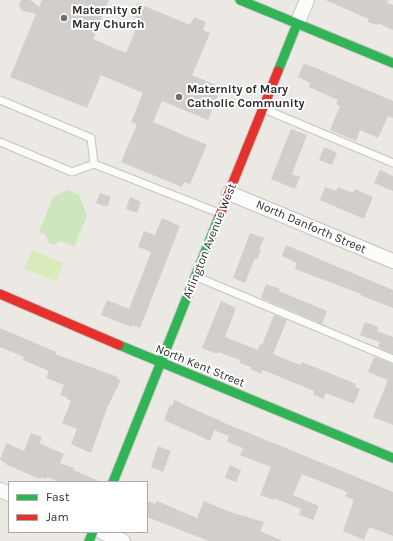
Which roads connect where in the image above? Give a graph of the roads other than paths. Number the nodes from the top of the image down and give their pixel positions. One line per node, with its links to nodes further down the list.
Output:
1 (240, 0): 3 (street)
2 (308, 0): 3 (street, Arlington Avenue West)
3 (297, 24): 4 (street); 6 (street, Arlington Avenue West)
4 (393, 63)
5 (0, 100): 9 (lane)
6 (264, 109): 8 (lane); 10 (street, Arlington Avenue West)
7 (0, 142): 9 (lane)
8 (393, 163)
9 (94, 164): 11 (lane)
10 (229, 193): 11 (street, Arlington Avenue West); 12 (street, North Danforth Street)
11 (221, 214): 13 (street, Arlington Avenue West)
12 (393, 261)
13 (195, 276): 15 (lane); 16 (street, Arlington Avenue West)
14 (0, 294): 16 (street, North Kent Street)
15 (393, 359)
16 (161, 363): 17 (street, North Kent Street); 18 (street, Arlington Avenue West)
17 (393, 458)
18 (113, 481)
19 (104, 533): 20 (street)
20 (123, 541)

